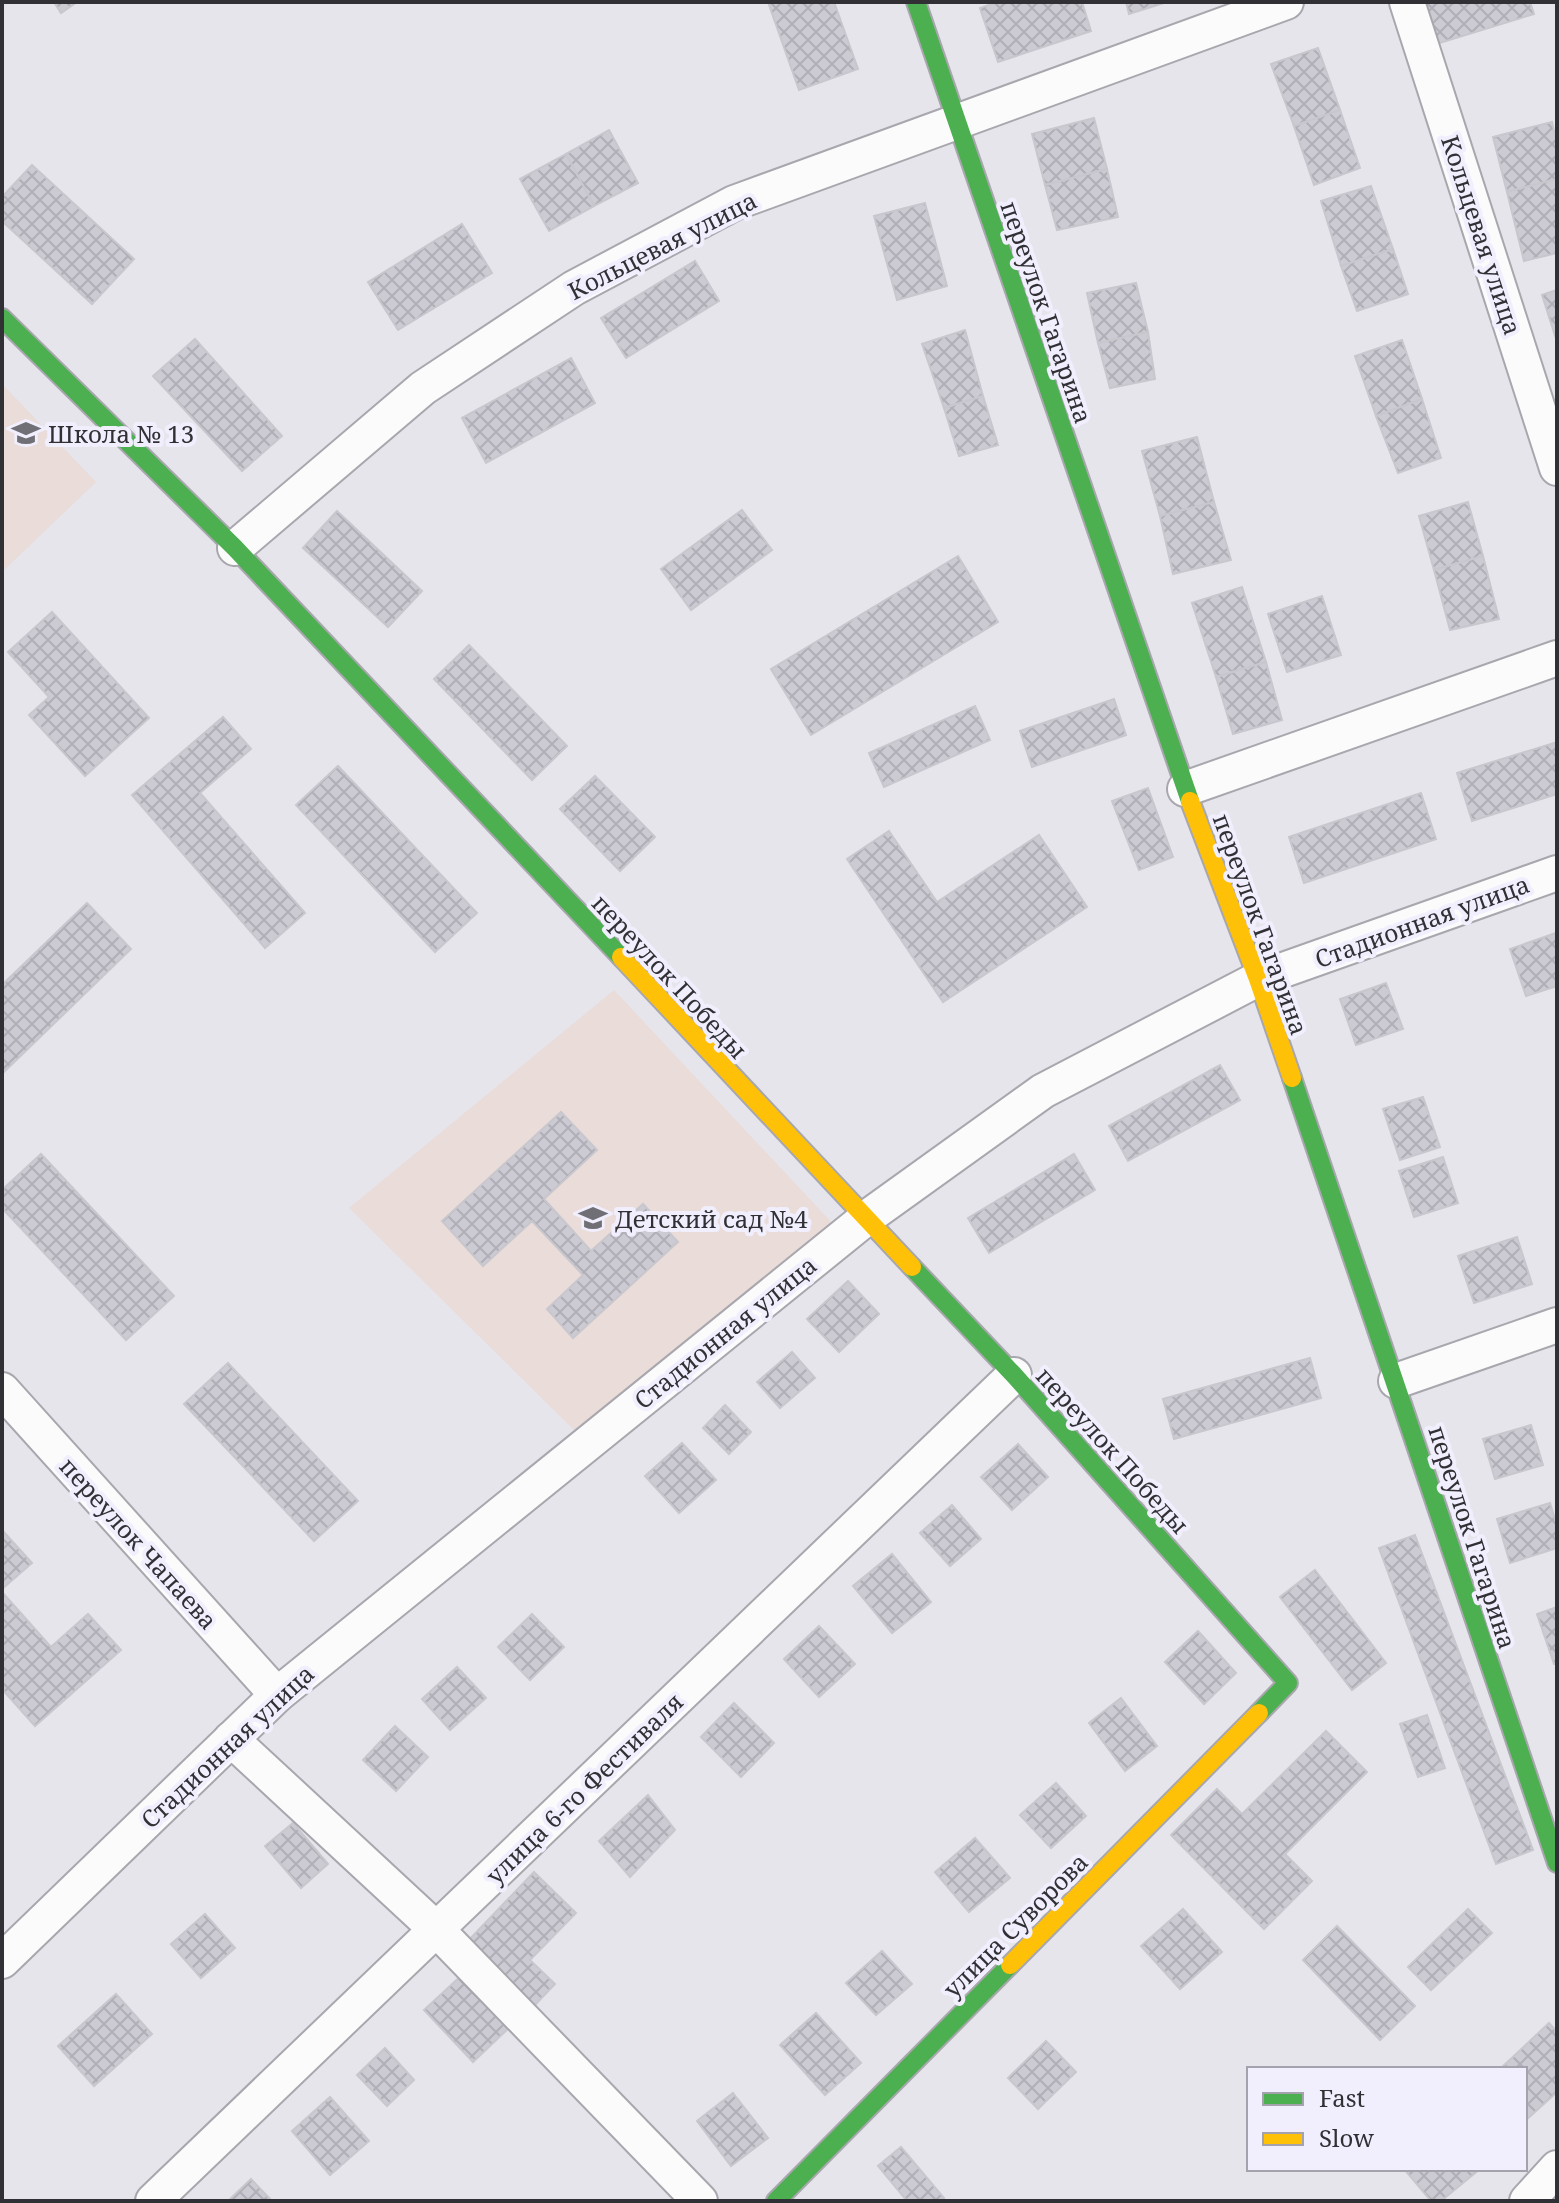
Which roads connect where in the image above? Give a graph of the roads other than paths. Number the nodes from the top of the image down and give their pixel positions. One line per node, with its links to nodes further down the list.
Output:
1 (916, 2): 4 (street, переулок Гагарина)
2 (1286, 2): 4 (street, Кольцевая улица)
3 (1407, 2): 6 (street, Кольцевая улица)
4 (956, 121): 7 (street, Кольцевая улица); 9 (street, переулок Гагарина)
5 (2, 318): 7 (street, переулок Победы)
6 (1557, 468)
7 (235, 548): 12 (street, переулок Победы)
8 (1557, 658): 9 (street)
9 (1185, 789): 11 (street, переулок Гагарина)
10 (1557, 873): 11 (street, Стадионная улица)
11 (1258, 979): 12 (street, Стадионная улица); 15 (street, переулок Гагарина)
12 (865, 1219): 14 (street, переулок Победы); 18 (street, Стадионная улица)
13 (1557, 1325): 15 (street)
14 (1014, 1375): 17 (street, переулок Победы); 21 (street, улица 6-го Фестиваля)
15 (1396, 1381): 20 (street, переулок Гагарина)
16 (2, 1390): 18 (street, переулок Чапаева)
17 (1288, 1683): 26 (street, улица Суворова)
18 (277, 1695): 19 (street, Стадионная улица)
19 (231, 1739): 21 (street); 22 (street, Стадионная улица)
20 (1557, 1863)
21 (437, 1930): 24 (street, улица 6-го Фестиваля); 25 (street)
22 (2, 1961)
23 (1557, 2168): 27 (street)
24 (153, 2201)
25 (700, 2201)
26 (776, 2201)
27 (1527, 2201)

